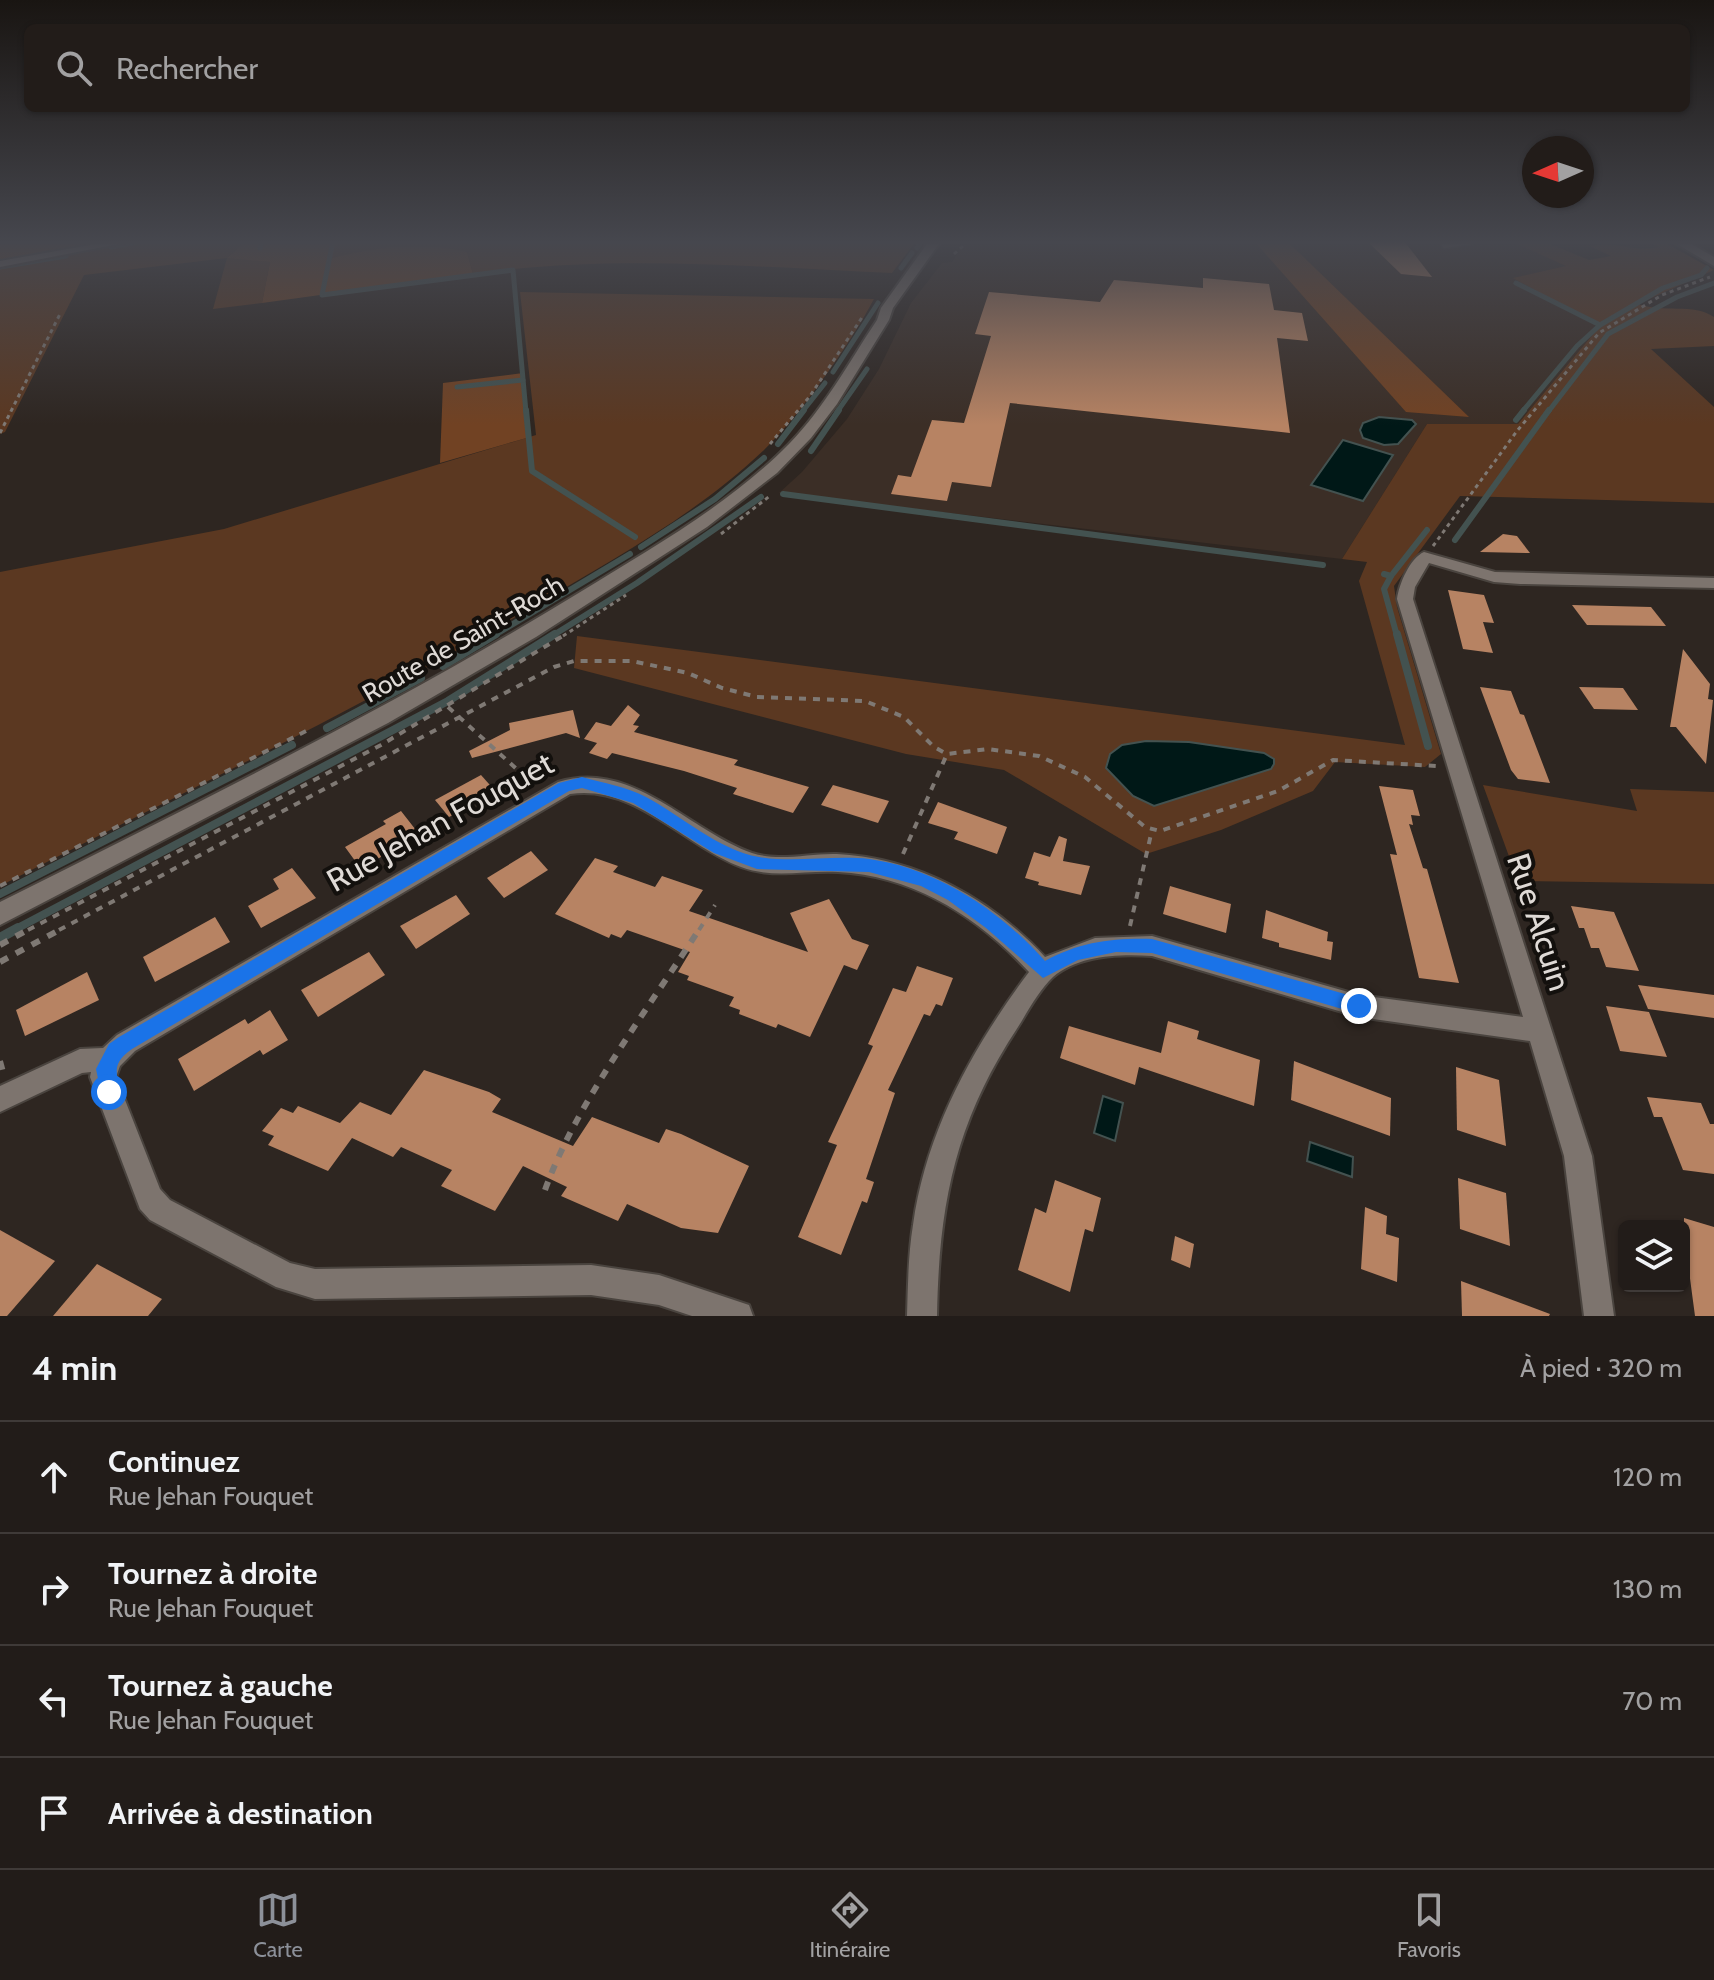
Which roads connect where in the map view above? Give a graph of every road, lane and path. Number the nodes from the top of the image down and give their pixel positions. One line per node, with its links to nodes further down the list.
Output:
1 (891, 302): 5 (street, Route de Saint-Roch)
2 (893, 302): 5 (street, Route de Saint-Roch)
3 (1650, 302): 8 (path)
4 (61, 312): 6 (path)
5 (875, 315): 7 (path); 20 (street, Route de Saint-Roch)
6 (0, 433)
7 (765, 449)
8 (1424, 557): 9 (street); 14 (street, Rue Alcuin)
9 (1714, 583)
10 (448, 707): 11 (path)
11 (460, 718): 13 (path); 15 (path); 22 (path)
12 (316, 726): 18 (path)
13 (947, 754): 16 (path); 17 (path)
14 (1455, 768): 16 (path); 24 (street, Rue Alcuin)
15 (547, 797): 17 (street, Rue Jehan Fouquet); 25 (street, Rue Jehan Fouquet)
16 (1152, 830): 21 (path)
17 (896, 871): 23 (street, Rue Jehan Fouquet)
18 (0, 886)
19 (715, 905): 27 (path)
20 (0, 914)
21 (1131, 944): 23 (street); 24 (street)
22 (0, 962)
23 (1043, 971): 29 (street)
24 (1541, 1031): 30 (street, Rue Alcuin)
25 (109, 1059): 26 (street); 28 (street)
26 (0, 1099)
27 (545, 1190)
28 (738, 1316)
29 (922, 1316)
30 (1599, 1316)

